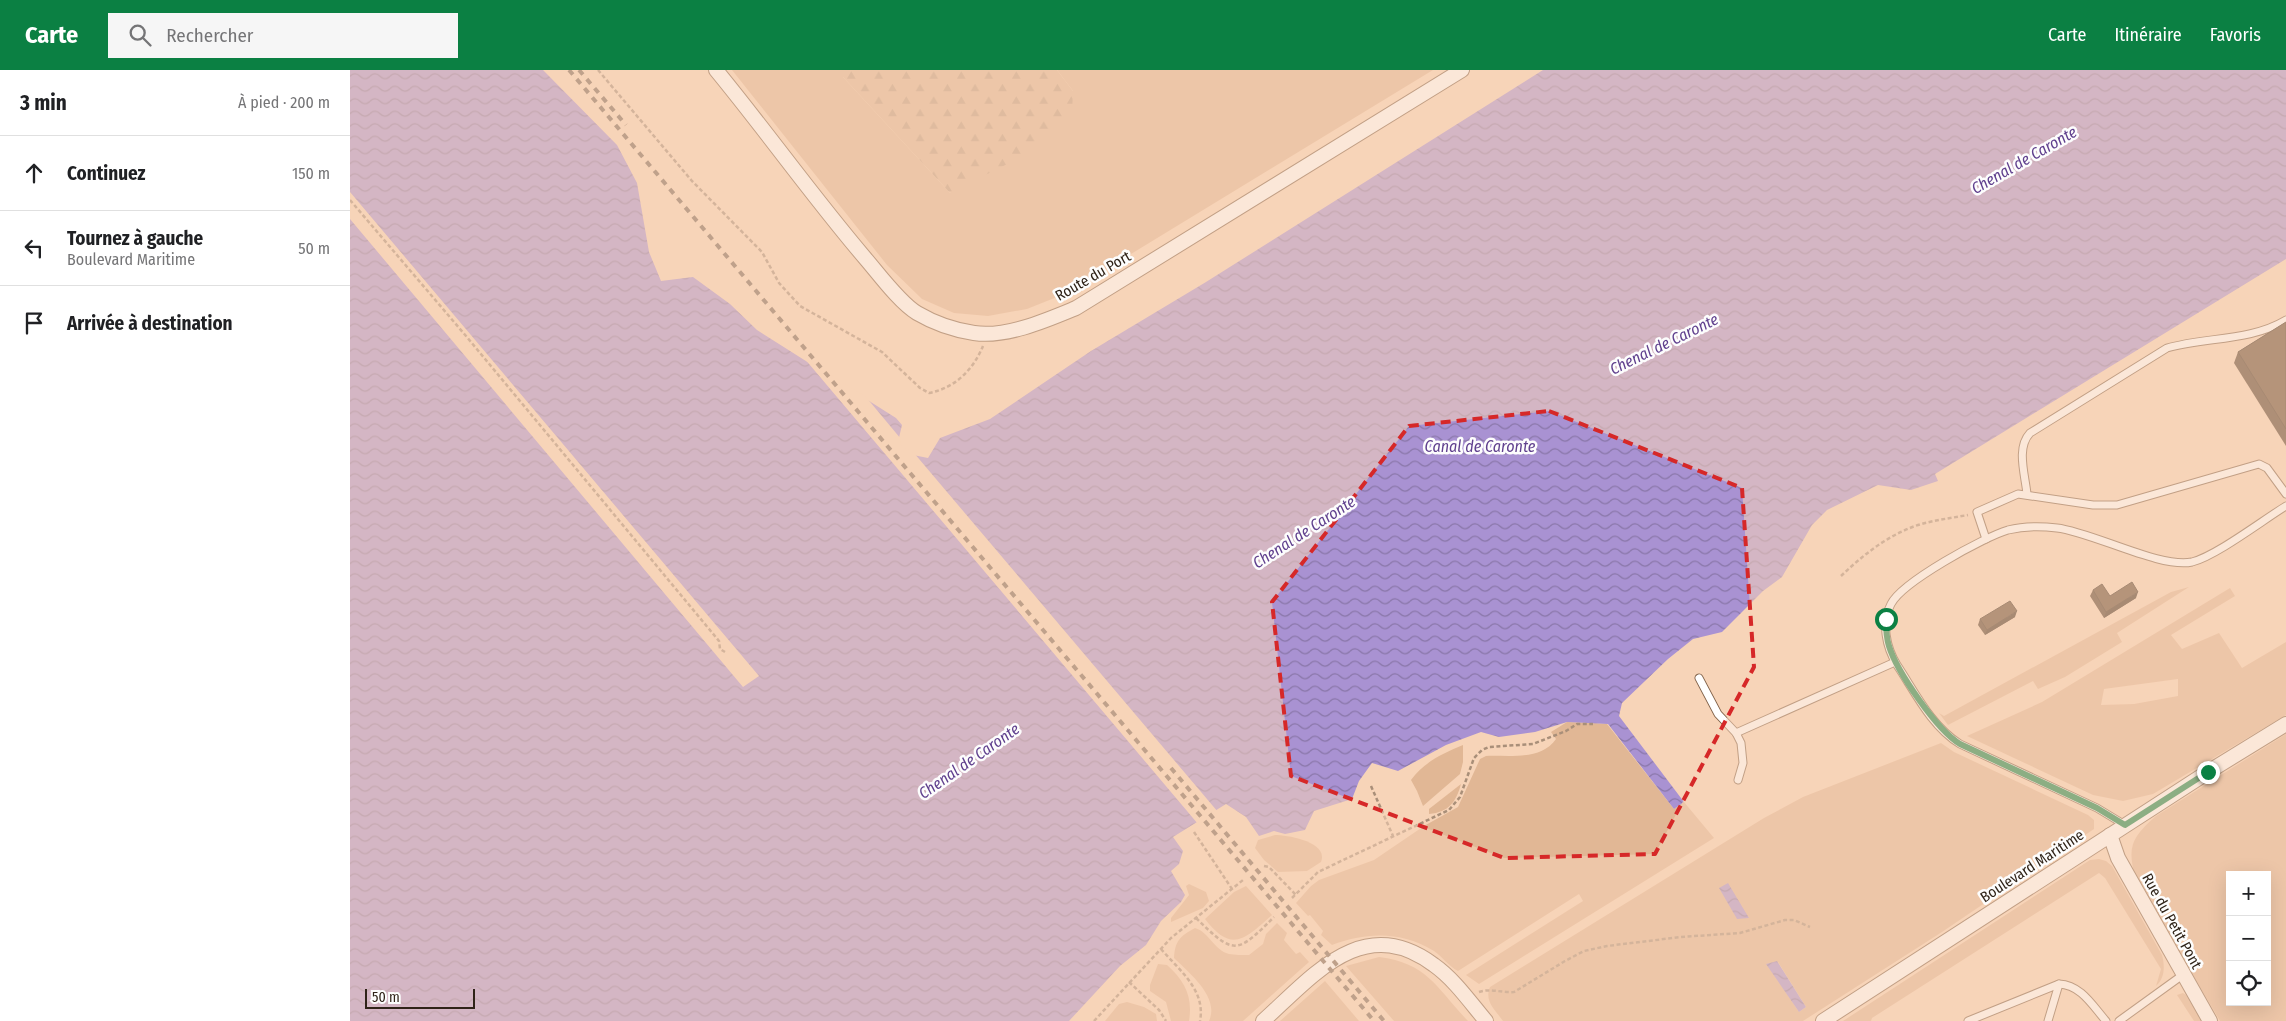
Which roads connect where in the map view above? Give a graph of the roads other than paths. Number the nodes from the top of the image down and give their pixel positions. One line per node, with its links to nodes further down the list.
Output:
1 (716, 70): 2 (street, Route du Port)
2 (1462, 70)
3 (2286, 320): 4 (lane)
4 (2027, 494): 5 (lane); 7 (lane)
5 (2286, 494)
6 (2286, 506): 7 (lane)
7 (1986, 539): 8 (lane)
8 (1895, 662): 11 (lane); 13 (lane)
9 (1699, 678): 11 (lane)
10 (2286, 724): 13 (street, Boulevard Maritime)
11 (1736, 733): 12 (lane)
12 (1738, 780)
13 (2125, 825): 14 (street, Boulevard Maritime)
14 (2110, 835): 15 (street, Rue du Petit Pont); 19 (street, Boulevard Maritime)
15 (2184, 974): 23 (lane); 24 (street, Rue du Petit Pont)
16 (2059, 984): 20 (lane); 21 (lane); 22 (lane)
17 (1263, 1021): 18 (street)
18 (1486, 1021)
19 (1823, 1021)
20 (1968, 1021)
21 (2048, 1021)
22 (2106, 1021)
23 (2119, 1021)
24 (2210, 1021)

